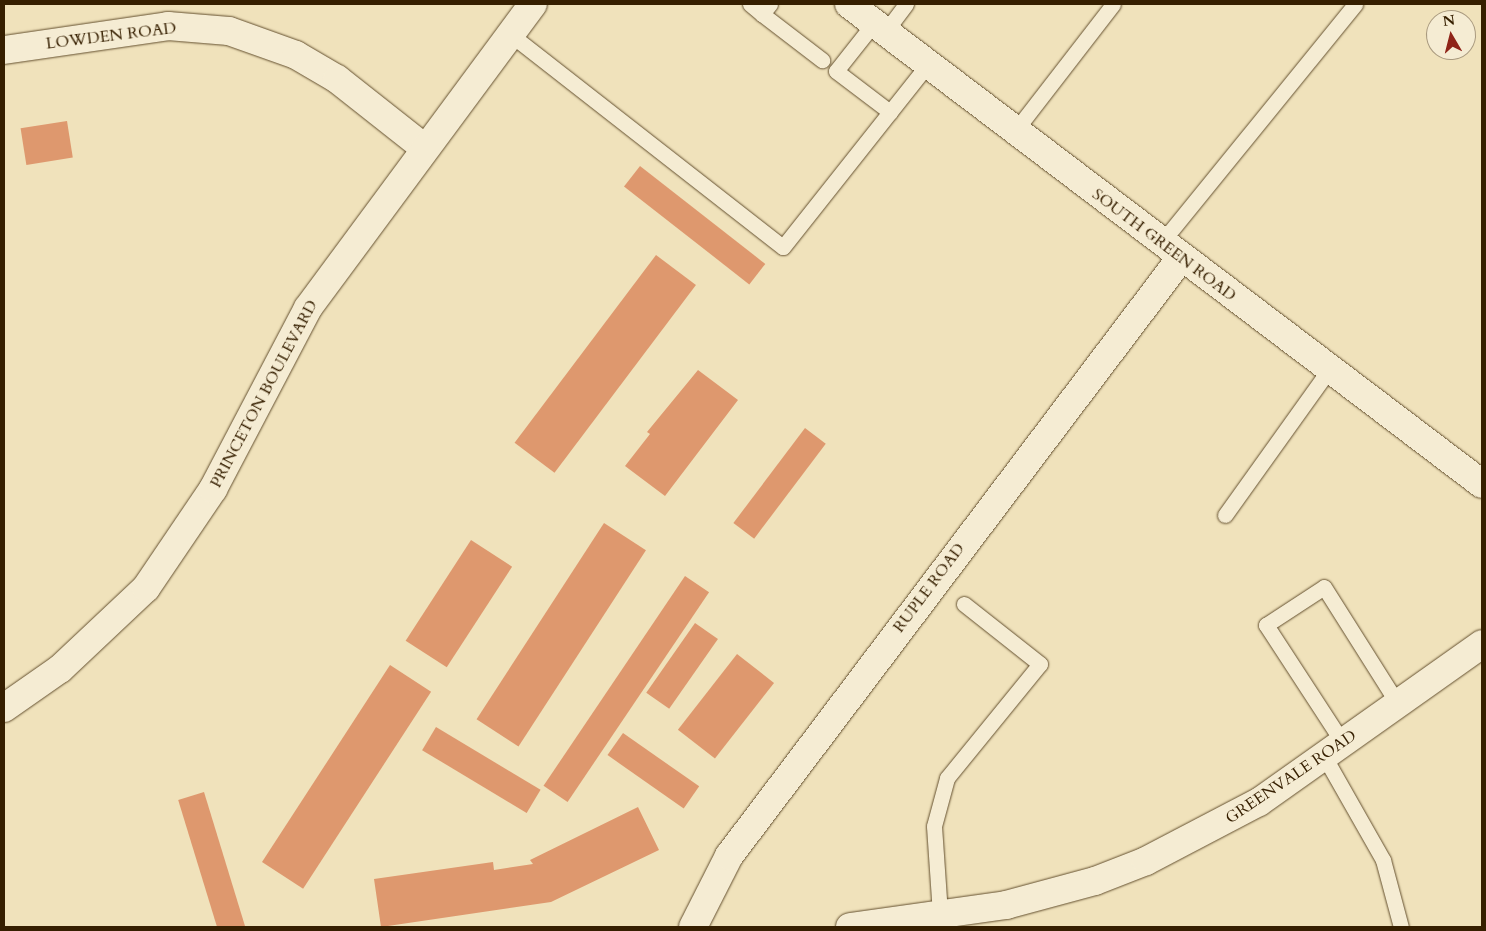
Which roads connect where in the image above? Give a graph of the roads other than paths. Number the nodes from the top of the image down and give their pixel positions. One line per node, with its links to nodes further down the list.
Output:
1 (533, 4): 9 (street, PRINCETON BOULEVARD)
2 (750, 4): 7 (lane)
3 (849, 4): 8 (street, SOUTH GREEN ROAD)
4 (906, 4): 8 (lane)
5 (1113, 4): 14 (lane)
6 (1356, 4): 16 (lane)
7 (766, 9): 11 (lane)
8 (880, 27): 12 (street, SOUTH GREEN ROAD); 13 (lane)
9 (510, 34): 13 (lane); 15 (street, PRINCETON BOULEVARD)
10 (4, 50): 15 (street, LOWDEN ROAD)
11 (822, 60)
12 (928, 64): 13 (lane); 14 (street, SOUTH GREEN ROAD)
13 (890, 112)
14 (1015, 131): 16 (street, SOUTH GREEN ROAD)
15 (423, 147): 23 (street, PRINCETON BOULEVARD)
16 (1171, 251): 17 (street, SOUTH GREEN ROAD); 26 (street, RUPLE ROAD)
17 (1329, 370): 18 (street, SOUTH GREEN ROAD); 19 (lane)
18 (1482, 484)
19 (1225, 515)
20 (964, 604): 25 (lane)
21 (1482, 644): 22 (street, GREENVALE ROAD)
22 (1398, 704): 24 (street, GREENVALE ROAD); 24 (lane)
23 (4, 708)
24 (1333, 750): 25 (street, GREENVALE ROAD); 28 (lane)
25 (940, 914): 27 (street, GREENVALE ROAD)
26 (693, 927)
27 (850, 927)
28 (1401, 927)

